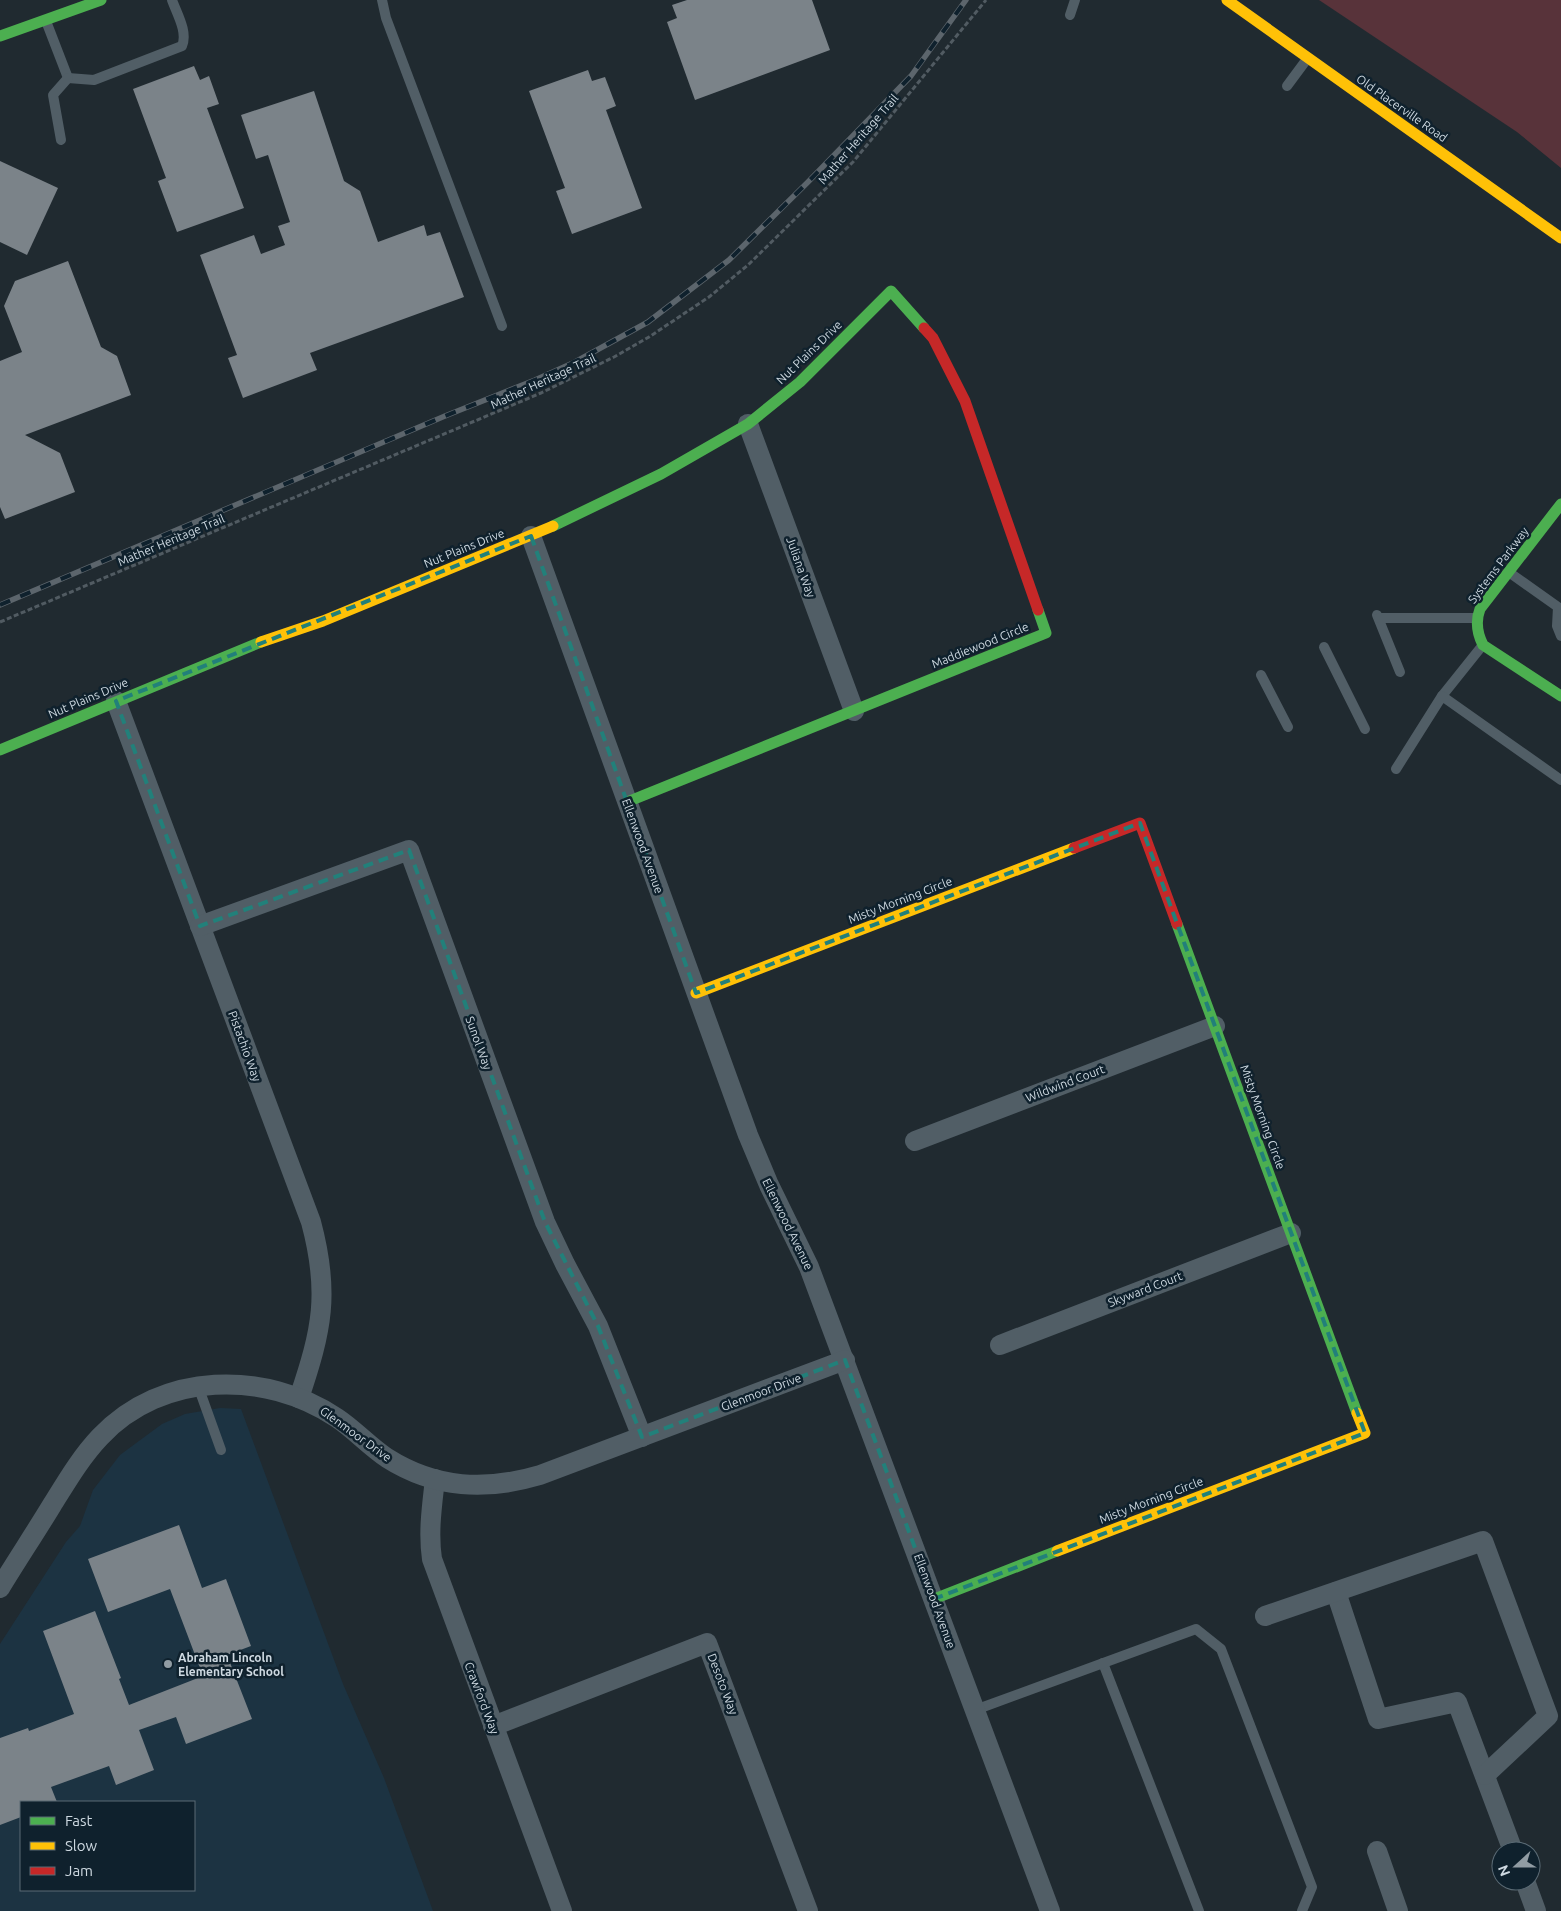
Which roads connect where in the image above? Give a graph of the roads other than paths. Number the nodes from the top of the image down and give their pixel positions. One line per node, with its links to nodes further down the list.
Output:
1 (101, 0): 7 (street)
2 (172, 0): 10 (lane)
3 (382, 0): 15 (lane)
4 (1076, 0): 6 (lane)
5 (1227, 0): 9 (street, Old Placerville Road)
6 (1070, 15)
7 (46, 20): 8 (street); 10 (lane)
8 (0, 36)
9 (1308, 58): 11 (lane); 13 (street, Old Placerville Road)
10 (68, 78): 12 (lane)
11 (1287, 86)
12 (61, 140)
13 (1561, 238)
14 (891, 291): 16 (street, Nut Plains Drive); 30 (street, Maddiewood Circle)
15 (502, 326)
16 (748, 424): 18 (street, Nut Plains Drive); 30 (street, Juliana Way)
17 (1561, 504): 19 (street, Systems Parkway)
18 (531, 536): 29 (street, Nut Plains Drive); 36 (street, Ellenwood Avenue)
19 (1509, 572): 20 (lane); 21 (street, Systems Parkway)
20 (1560, 606): 22 (lane)
21 (1476, 618): 23 (street, Systems Parkway); 25 (lane)
22 (1561, 636)
23 (1483, 645): 27 (lane); 28 (street)
24 (1324, 647): 32 (lane)
25 (1400, 672)
26 (1261, 675): 31 (lane)
27 (1442, 696): 34 (lane); 35 (lane)
28 (1561, 696)
29 (116, 701): 33 (street, Nut Plains Drive); 37 (street, Pistachio Way)
30 (854, 711): 36 (street, Maddiewood Circle)
31 (1288, 727)
32 (1365, 729)
33 (0, 750)
34 (1396, 769)
35 (1561, 780)
36 (627, 802): 38 (street, Ellenwood Avenue)
37 (200, 926): 45 (street, Pistachio Way); 46 (street, Sunol Way)
38 (696, 993): 39 (street, Misty Morning Circle); 43 (street, Ellenwood Avenue)
39 (1214, 1026): 40 (street, Wildwind Court); 41 (street, Misty Morning Circle)
40 (915, 1141)
41 (1291, 1233): 42 (street, Skyward Court); 51 (street, Misty Morning Circle)
42 (1000, 1345)
43 (845, 1360): 46 (street, Glenmoor Drive); 51 (street, Ellenwood Avenue)
44 (198, 1386): 45 (street, Glenmoor Drive); 47 (lane); 49 (street, Glenmoor Drive)
45 (299, 1398): 48 (street, Glenmoor Drive)
46 (642, 1437): 48 (street, Glenmoor Drive)
47 (221, 1450)
48 (435, 1479): 55 (street, Crawford Way)
49 (0, 1588)
50 (1336, 1592): 52 (street); 56 (street); 56 (street)
51 (934, 1598): 54 (street, Ellenwood Avenue)
52 (1265, 1616)
53 (1103, 1663): 54 (lane); 63 (lane); 64 (lane)
54 (976, 1710): 62 (street, Ellenwood Avenue)
55 (493, 1726): 60 (street, Crawford Way); 61 (street, Desoto Way)
56 (1485, 1775): 57 (street)
57 (1509, 1841)
58 (1377, 1851): 65 (street)
59 (1529, 1891): 66 (street)
60 (562, 1911)
61 (808, 1911)
62 (1050, 1911)
63 (1199, 1911)
64 (1302, 1911)
65 (1398, 1911)
66 (1536, 1911)

